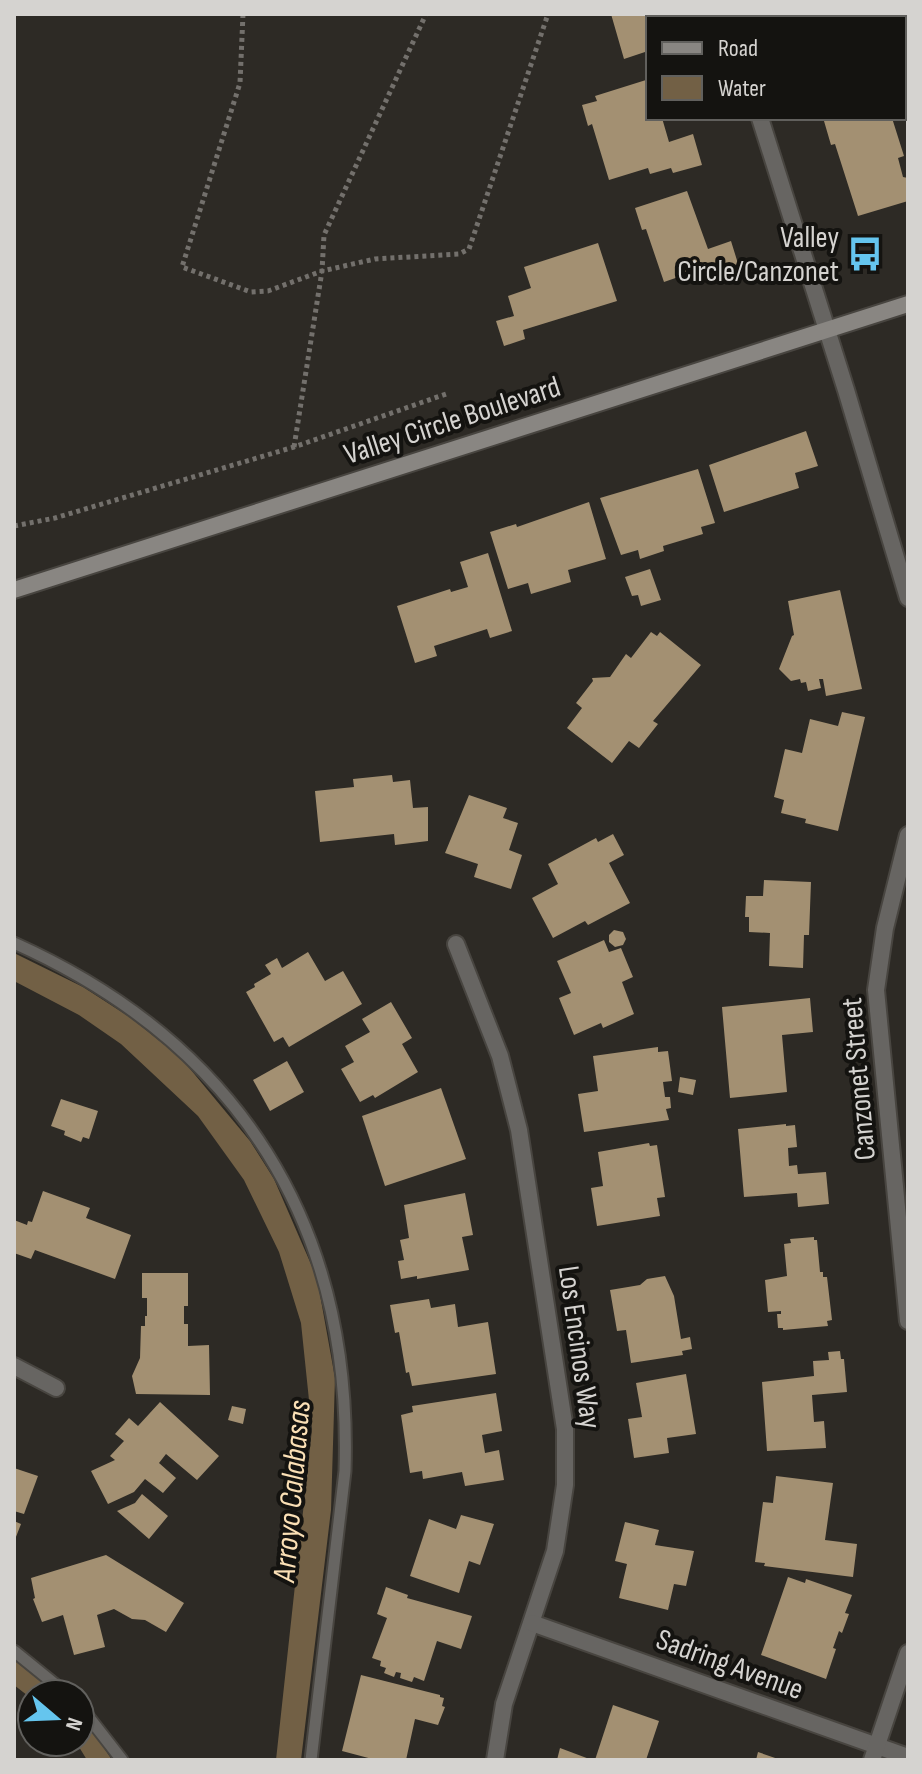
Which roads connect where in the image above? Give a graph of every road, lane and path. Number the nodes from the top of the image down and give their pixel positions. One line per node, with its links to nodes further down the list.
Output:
1 (243, 14): 5 (path)
2 (426, 14): 5 (path)
3 (548, 14): 5 (path)
4 (761, 120): 7 (street)
5 (322, 271): 9 (path)
6 (908, 304): 7 (main road, Valley Circle Boulevard)
7 (826, 329): 11 (main road, Valley Circle Boulevard); 12 (street)
8 (446, 394): 9 (path)
9 (294, 447): 10 (path)
10 (14, 526)
11 (14, 590)
12 (908, 598)
13 (908, 835): 16 (street, Canzonet Street)
14 (14, 943): 27 (lane)
15 (456, 944): 19 (street, Los Encinos Way)
16 (908, 1321)
17 (14, 1366): 18 (street)
18 (56, 1388)
19 (532, 1623): 24 (street, Sadring Avenue); 28 (street, Los Encinos Way)
20 (14, 1651): 22 (lane)
21 (908, 1653): 24 (street)
22 (47, 1678)
23 (96, 1727): 26 (lane)
24 (874, 1753): 25 (street, Sadring Avenue)
25 (908, 1757)
26 (122, 1760)
27 (311, 1760)
28 (495, 1760)

